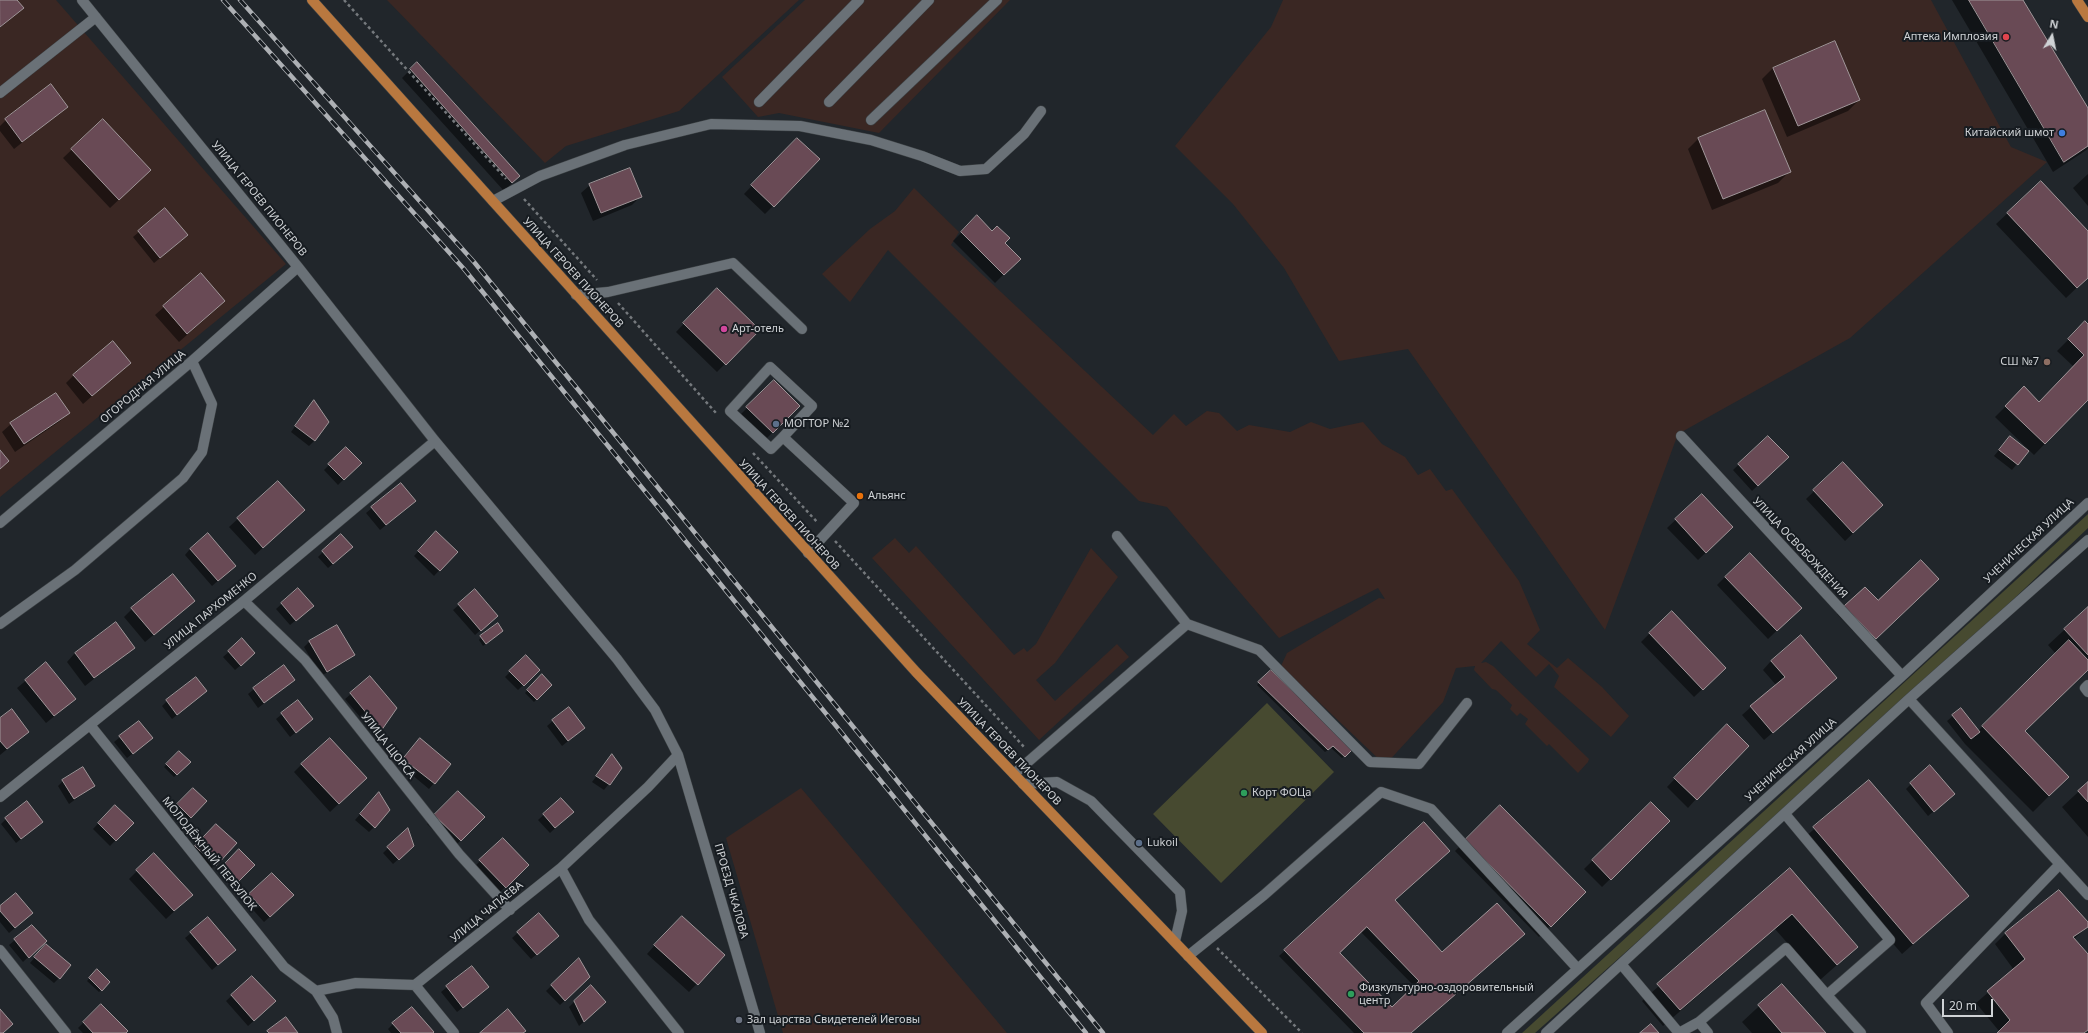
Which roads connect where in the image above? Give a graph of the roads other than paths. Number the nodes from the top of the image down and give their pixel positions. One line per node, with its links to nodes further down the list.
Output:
1 (82, 0): 7 (street, УЛИЦА ГЕРОЕВ ПИОНЕРОВ)
2 (312, 0): 14 (main road, УЛИЦА ГЕРОЕВ ПИОНЕРОВ)
3 (859, 0): 10 (street)
4 (929, 0): 11 (street)
5 (997, 0): 13 (street)
6 (2077, 0): 8 (main road)
7 (96, 17): 9 (street); 15 (street, УЛИЦА ГЕРОЕВ ПИОНЕРОВ)
8 (2088, 17)
9 (0, 93)
10 (759, 102)
11 (829, 102)
12 (1041, 111): 14 (street)
13 (871, 120)
14 (493, 202): 16 (main road, УЛИЦА ГЕРОЕВ ПИОНЕРОВ)
15 (298, 267): 18 (street, ОГОРОДНАЯ УЛИЦА); 21 (street, УЛИЦА ГЕРОЕВ ПИОНЕРОВ)
16 (576, 295): 17 (street); 26 (main road, УЛИЦА ГЕРОЕВ ПИОНЕРОВ)
17 (802, 329)
18 (192, 362): 23 (street, ОГОРОДНАЯ УЛИЦА); 28 (street)
19 (1681, 436): 30 (street, УЛИЦА ОСВОБОЖДЕНИЯ)
20 (783, 437): 20 (street); 26 (street)
21 (435, 441): 27 (street, УЛИЦА ПАРХОМЕНКО); 36 (street, УЛИЦА ГЕРОЕВ ПИОНЕРОВ)
22 (2088, 503): 30 (street, УЧЕНИЧЕСКАЯ УЛИЦА)
23 (0, 523)
24 (1117, 536): 29 (street)
25 (2088, 540): 33 (street)
26 (808, 553): 37 (main road, УЛИЦА ГЕРОЕВ ПИОНЕРОВ)
27 (244, 601): 35 (street, УЛИЦА ПАРХОМЕНКО); 44 (street, УЛИЦА ЩОРСА)
28 (0, 624)
29 (1187, 624): 34 (street); 37 (street)
30 (1902, 676): 49 (street, УЧЕНИЧЕСКАЯ УЛИЦА)
31 (2088, 685): 32 (street)
32 (2088, 692)
33 (1909, 699): 40 (street); 41 (street)
34 (1467, 703)
35 (90, 725): 39 (street, УЛИЦА ПАРХОМЕНКО); 51 (street, МОЛОДЁЖНЫЙ ПЕРЕУЛОК)
36 (678, 755): 42 (street, УЛИЦА ЧАПАЕВА); 58 (street, ПРОЕЗД ЧКАЛОВА)
37 (1014, 774): 38 (main road, УЛИЦА ГЕРОЕВ ПИОНЕРОВ)
38 (1023, 784): 45 (main road, УЛИЦА ГЕРОЕВ ПИОНЕРОВ); 45 (street)
39 (0, 797)
40 (1785, 814): 48 (street); 52 (street)
41 (2060, 864): 43 (street); 65 (street)
42 (561, 868): 44 (street, УЛИЦА ЧАПАЕВА); 57 (street)
43 (2088, 895)
44 (510, 910): 50 (street, УЛИЦА ЧАПАЕВА)
45 (1175, 941): 47 (main road, УЛИЦА ГЕРОЕВ ПИОНЕРОВ)
46 (0, 951): 54 (street)
47 (1188, 956): 49 (street); 59 (main road, УЛИЦА ГЕРОЕВ ПИОНЕРОВ)
48 (1621, 964): 61 (street); 62 (street)
49 (1578, 970): 60 (street, УЧЕНИЧЕСКАЯ УЛИЦА)
50 (415, 985): 51 (street); 56 (street)
51 (316, 991): 55 (street)
52 (1827, 995): 53 (street); 64 (street)
53 (1699, 1022): 62 (street); 63 (street)
54 (66, 1033)
55 (337, 1033)
56 (454, 1033)
57 (679, 1033)
58 (760, 1033)
59 (1262, 1033)
60 (1508, 1033)
61 (1546, 1033)
62 (1679, 1033)
63 (1708, 1033)
64 (1861, 1033)
65 (1948, 1033)

